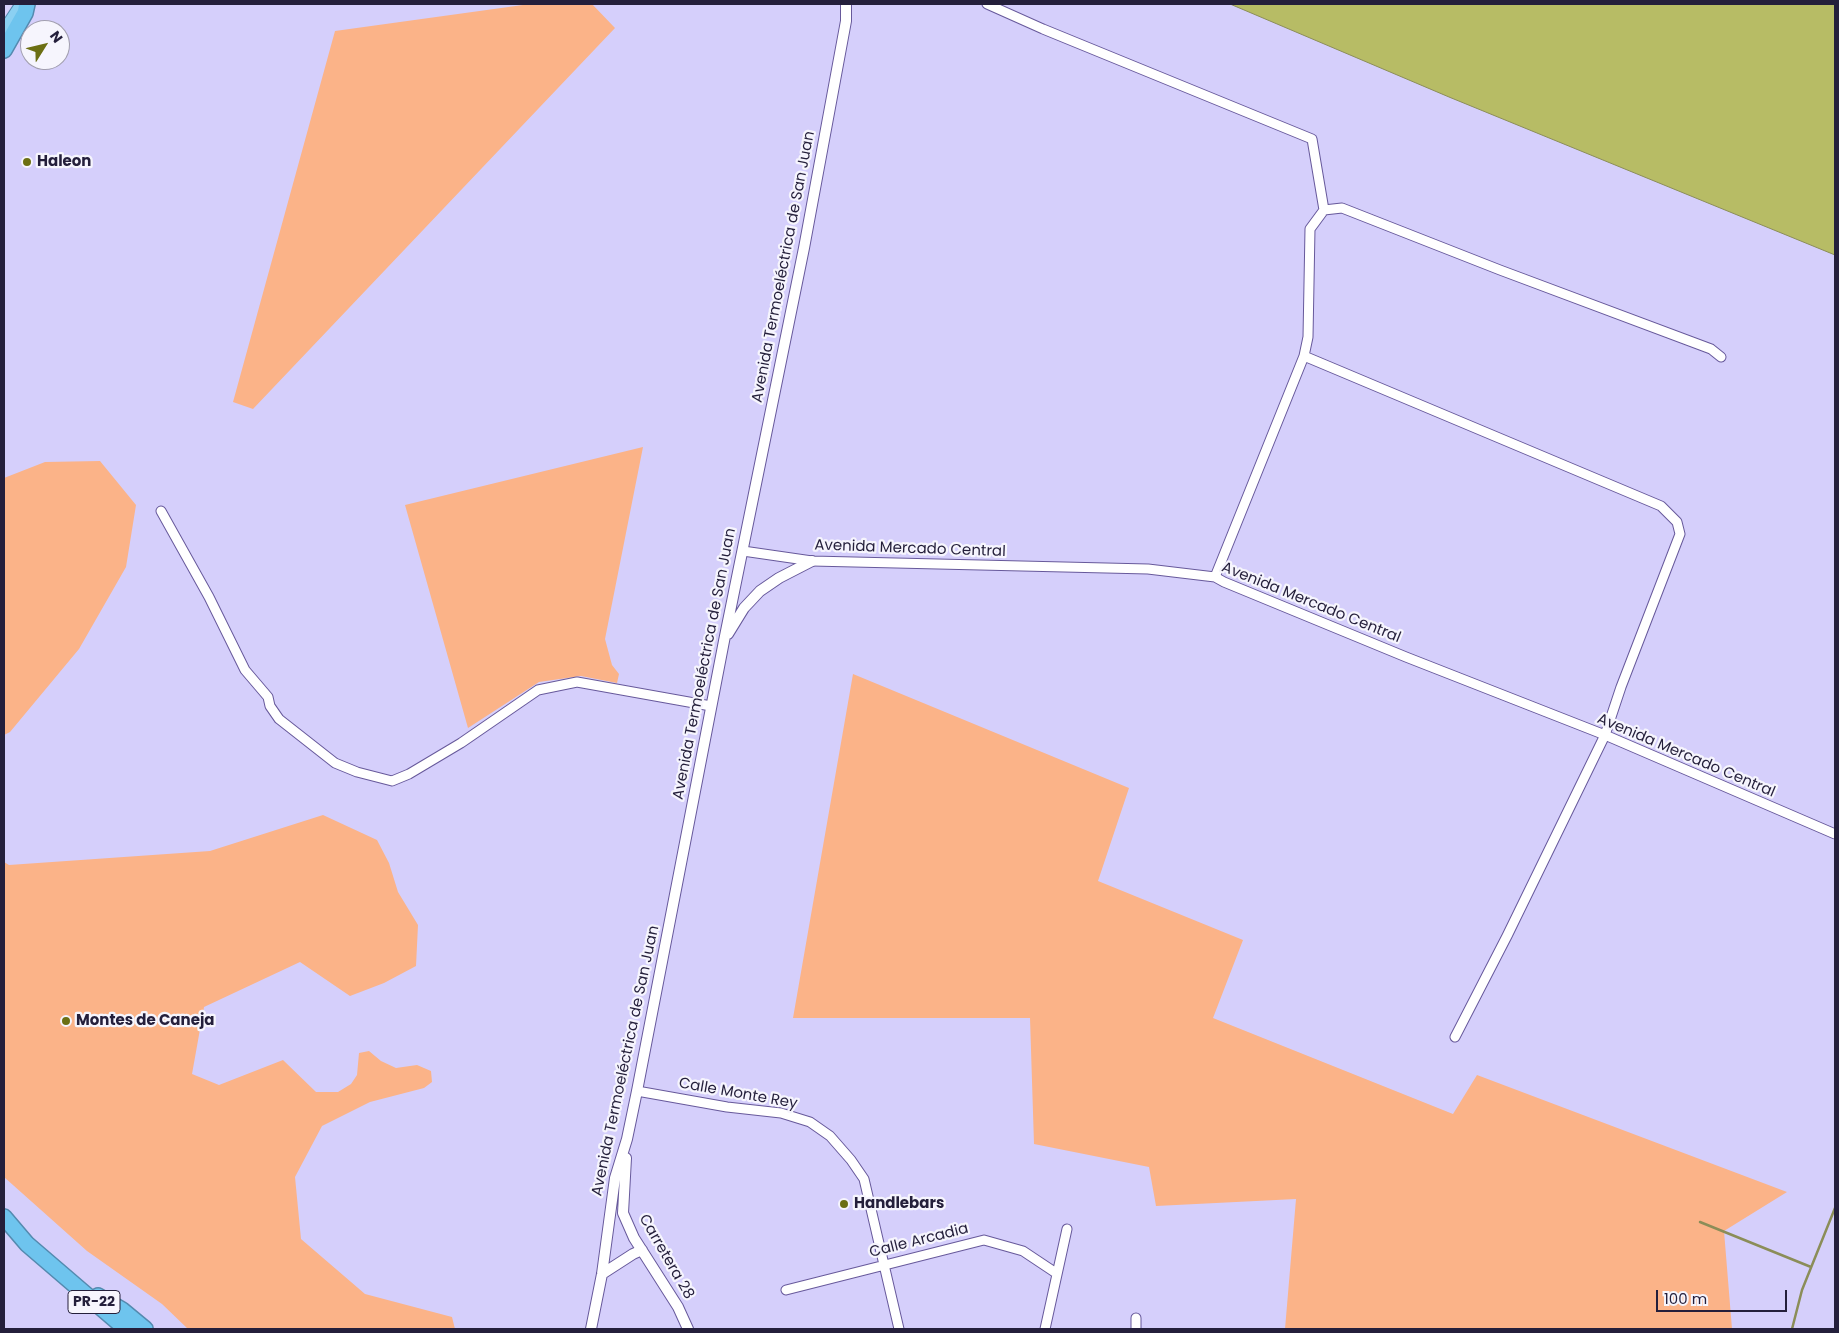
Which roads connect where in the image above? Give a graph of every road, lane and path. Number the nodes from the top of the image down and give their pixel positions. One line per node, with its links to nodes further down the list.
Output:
1 (23, 4): 5 (highway)
2 (27, 4): 6 (highway)
3 (846, 4): 11 (street, Avenida Termoeléctrica de San Juan)
4 (987, 4): 7 (street)
5 (4, 33)
6 (4, 50)
7 (1324, 210): 8 (street); 9 (street)
8 (1304, 356): 13 (street); 16 (street)
9 (1721, 357)
10 (161, 511): 15 (street)
11 (742, 551): 12 (street, Avenida Mercado Central); 14 (street, Avenida Termoeléctrica de San Juan)
12 (812, 560): 13 (street, Avenida Mercado Central); 14 (street)
13 (1215, 577): 16 (street, Avenida Mercado Central)
14 (724, 641): 15 (street, Avenida Termoeléctrica de San Juan)
15 (711, 706): 19 (street, Avenida Termoeléctrica de San Juan)
16 (1605, 735): 17 (street, Avenida Mercado Central); 18 (street)
17 (1835, 834)
18 (1455, 1037)
19 (637, 1090): 20 (street, Avenida Termoeléctrica de San Juan); 24 (street, Calle Monte Rey)
20 (627, 1139): 23 (street, Carretera 28); 27 (street, Avenida Termoeléctrica de San Juan)
21 (4, 1217): 26 (highway, PR-22)
22 (1067, 1229): 25 (street)
23 (642, 1250): 27 (street); 33 (street, Carretera 28)
24 (883, 1264): 25 (street, Calle Arcadia); 28 (street, Calle Arcadia); 34 (street, Calle Monte Rey)
25 (1056, 1273): 35 (street)
26 (61, 1274): 30 (highway, PR-22); 31 (highway)
27 (602, 1274): 32 (street, Avenida Termoeléctrica de San Juan)
28 (786, 1290)
29 (1136, 1318): 36 (street)
30 (126, 1329)
31 (145, 1329)
32 (591, 1329)
33 (688, 1329)
34 (899, 1329)
35 (1045, 1329)
36 (1136, 1329)

